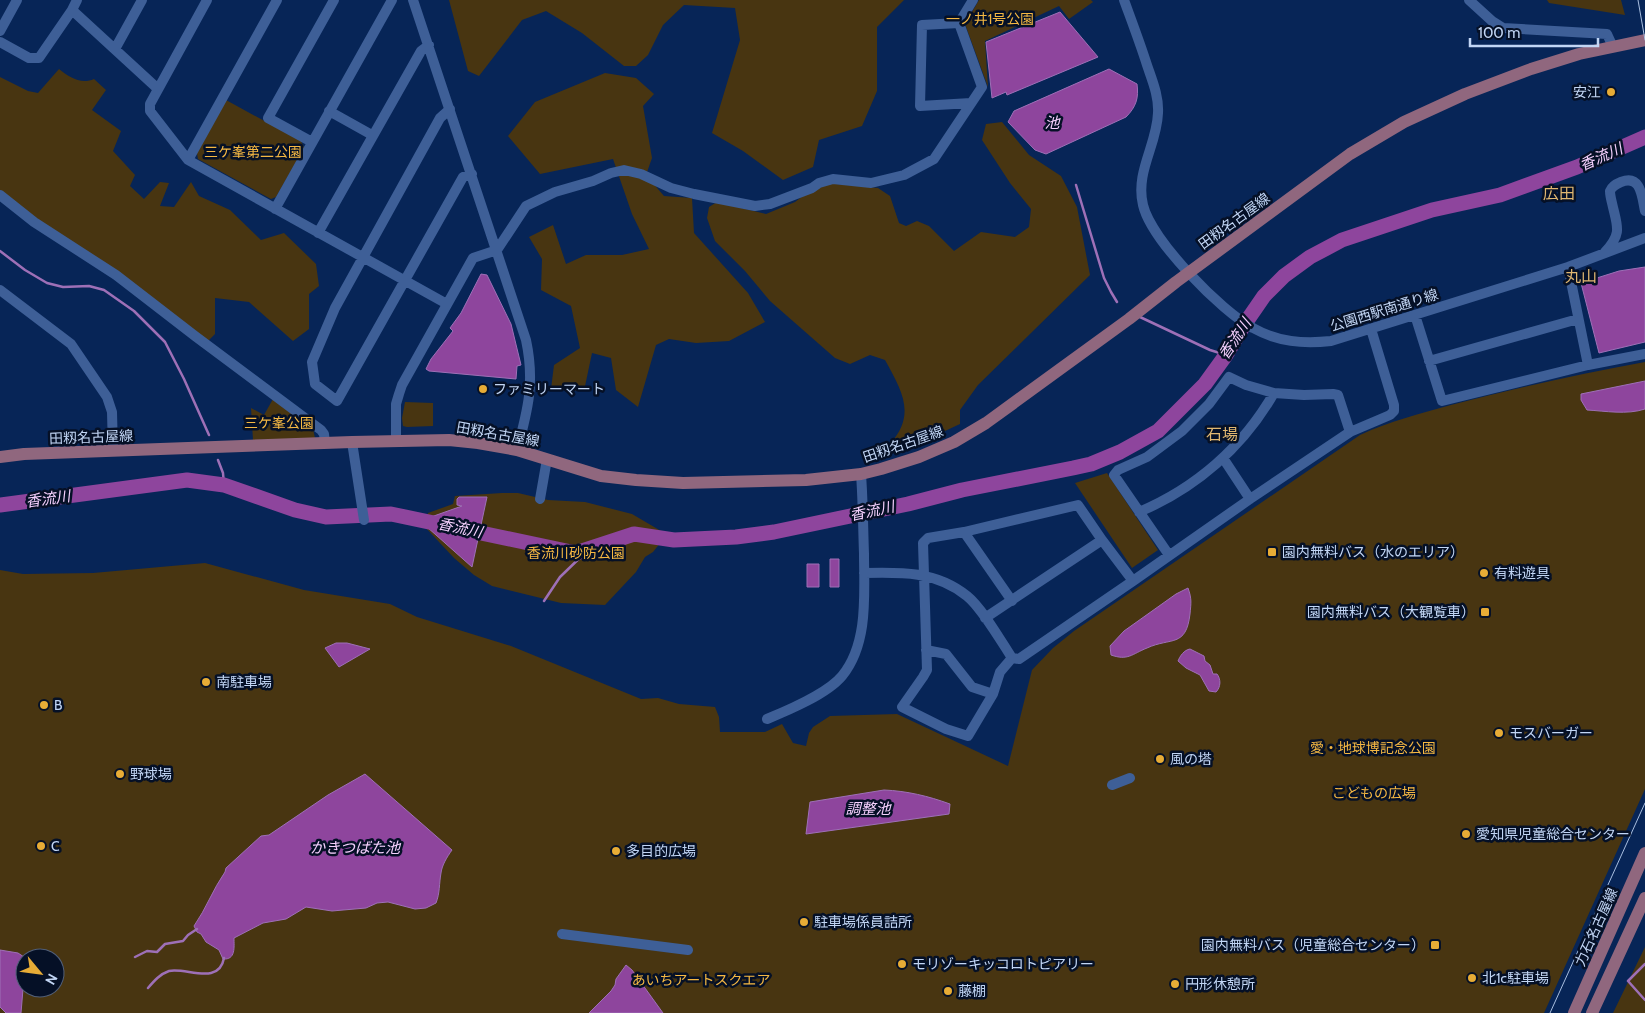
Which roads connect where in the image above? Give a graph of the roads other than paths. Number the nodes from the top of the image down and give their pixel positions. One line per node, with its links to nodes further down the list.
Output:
1 (17, 0): 14 (street)
2 (78, 0): 12 (street)
3 (142, 0): 19 (street)
4 (208, 0): 20 (street)
5 (277, 0): 26 (street)
6 (334, 0): 25 (street)
7 (392, 0): 23 (street)
8 (413, 0): 17 (street)
9 (973, 0): 13 (street)
10 (1124, 0): 39 (street, 公園西駅南通り線)
11 (1469, 0): 18 (street)
12 (72, 10): 16 (street); 19 (street)
13 (959, 23): 21 (street); 21 (street)
14 (0, 31)
15 (1645, 40): 18 (main road, 田籾名古屋線)
16 (0, 42)
17 (428, 45): 22 (street); 24 (street)
18 (1613, 47): 39 (main road, 田籾名古屋線)
19 (115, 49): 20 (street)
20 (158, 89): 26 (street)
21 (971, 103): 35 (street)
22 (450, 109): 27 (street); 37 (street)
23 (329, 111): 24 (street); 25 (street)
24 (372, 134): 32 (street)
25 (312, 142): 29 (street)
26 (188, 160): 29 (street)
27 (472, 174): 35 (street); 40 (street)
28 (0, 194): 53 (street)
29 (275, 209): 32 (street)
30 (1645, 211): 31 (street)
31 (1617, 229): 34 (street); 36 (street)
32 (318, 233): 37 (street)
33 (1645, 238): 34 (street, 公園西駅南通り線)
34 (1635, 242): 36 (street, 公園西駅南通り線)
35 (496, 250): 42 (street); 54 (street)
36 (1603, 255): 38 (street, 公園西駅南通り線)
37 (362, 258): 40 (street); 40 (street)
38 (1568, 267): 43 (street, 公園西駅南通り線); 44 (street)
39 (1188, 273): 45 (street, 公園西駅南通り線); 59 (main road, 田籾名古屋線)
40 (405, 282): 42 (street)
41 (0, 290): 55 (street)
42 (447, 304): 51 (street)
43 (1415, 316): 45 (street, 公園西駅南通り線); 47 (street)
44 (1578, 319): 47 (street); 48 (street)
45 (1371, 329): 50 (street)
46 (1645, 354): 48 (street)
47 (1429, 361): 48 (street)
48 (1588, 365)
49 (1274, 393): 50 (street); 57 (street); 62 (street)
50 (1350, 432): 61 (street)
51 (396, 440): 52 (main road, 田籾名古屋線); 54 (main road, 田籾名古屋線)
52 (352, 442): 53 (main road, 田籾名古屋線); 63 (street)
53 (325, 443): 55 (main road, 田籾名古屋線)
54 (517, 450): 58 (main road, 田籾名古屋線)
55 (113, 451): 56 (main road, 田籾名古屋線)
56 (0, 457)
57 (1223, 458): 61 (street); 62 (street)
58 (547, 459): 59 (main road, 田籾名古屋線); 60 (street)
59 (861, 474): 67 (street)
60 (540, 499)
61 (1250, 499): 66 (street)
62 (1139, 512): 66 (street)
63 (364, 520)
64 (964, 532): 65 (street); 68 (street); 70 (street)
65 (1102, 540): 69 (street); 70 (street)
66 (1169, 555): 69 (street)
67 (864, 573): 68 (street); 75 (street)
68 (924, 575): 71 (street); 72 (street)
69 (1133, 581): 73 (street)
70 (1012, 601): 71 (street)
71 (985, 618): 73 (street)
72 (926, 650): 74 (street); 74 (street)
73 (1012, 658): 74 (street)
74 (993, 694)
75 (767, 719)
76 (1130, 778): 77 (street)
77 (1112, 785)
78 (1645, 853): 82 (main road, 力石名古屋線)
79 (1645, 898): 83 (main road)
80 (562, 934): 81 (street)
81 (688, 950)
82 (1573, 1013)
83 (1592, 1013)

